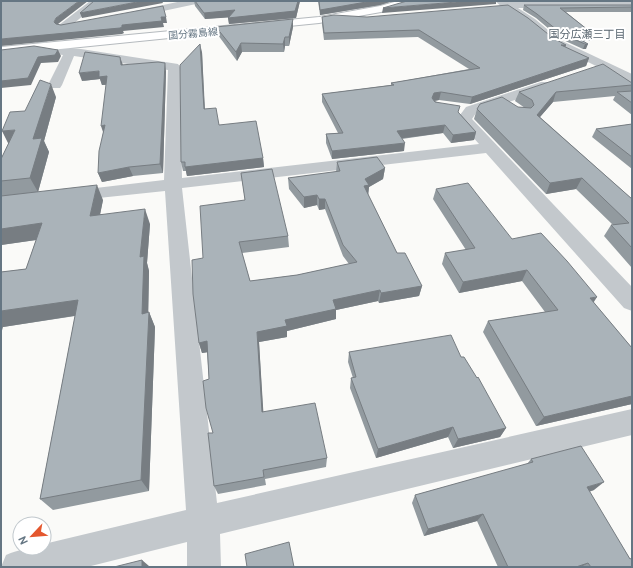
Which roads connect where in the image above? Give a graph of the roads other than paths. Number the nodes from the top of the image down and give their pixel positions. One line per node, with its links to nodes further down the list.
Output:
1 (96, 1): 12 (street)
2 (196, 1): 8 (street)
3 (408, 1): 10 (main road, 国分霧島線)
4 (582, 3): 5 (street); 6 (street); 7 (street)
5 (631, 5)
6 (501, 6): 16 (street)
7 (626, 15)
8 (125, 16)
9 (390, 17): 10 (street)
10 (335, 18): 13 (main road, 国分霧島線)
11 (86, 23): 12 (street)
12 (63, 27): 13 (street)
13 (31, 48): 14 (main road, 国分霧島線); 15 (street)
14 (1, 51)
15 (70, 52): 20 (street); 24 (street)
16 (601, 65): 17 (street); 18 (street)
17 (589, 71)
18 (632, 80)
19 (559, 81): 21 (street)
20 (55, 85)
21 (500, 100): 22 (street); 23 (street)
22 (517, 110)
23 (490, 148): 24 (street); 26 (street)
24 (173, 185): 25 (street); 28 (street)
25 (56, 198)
26 (632, 302)
27 (632, 422): 28 (street)
28 (203, 522): 29 (street); 30 (street)
29 (18, 567)
30 (204, 567)

